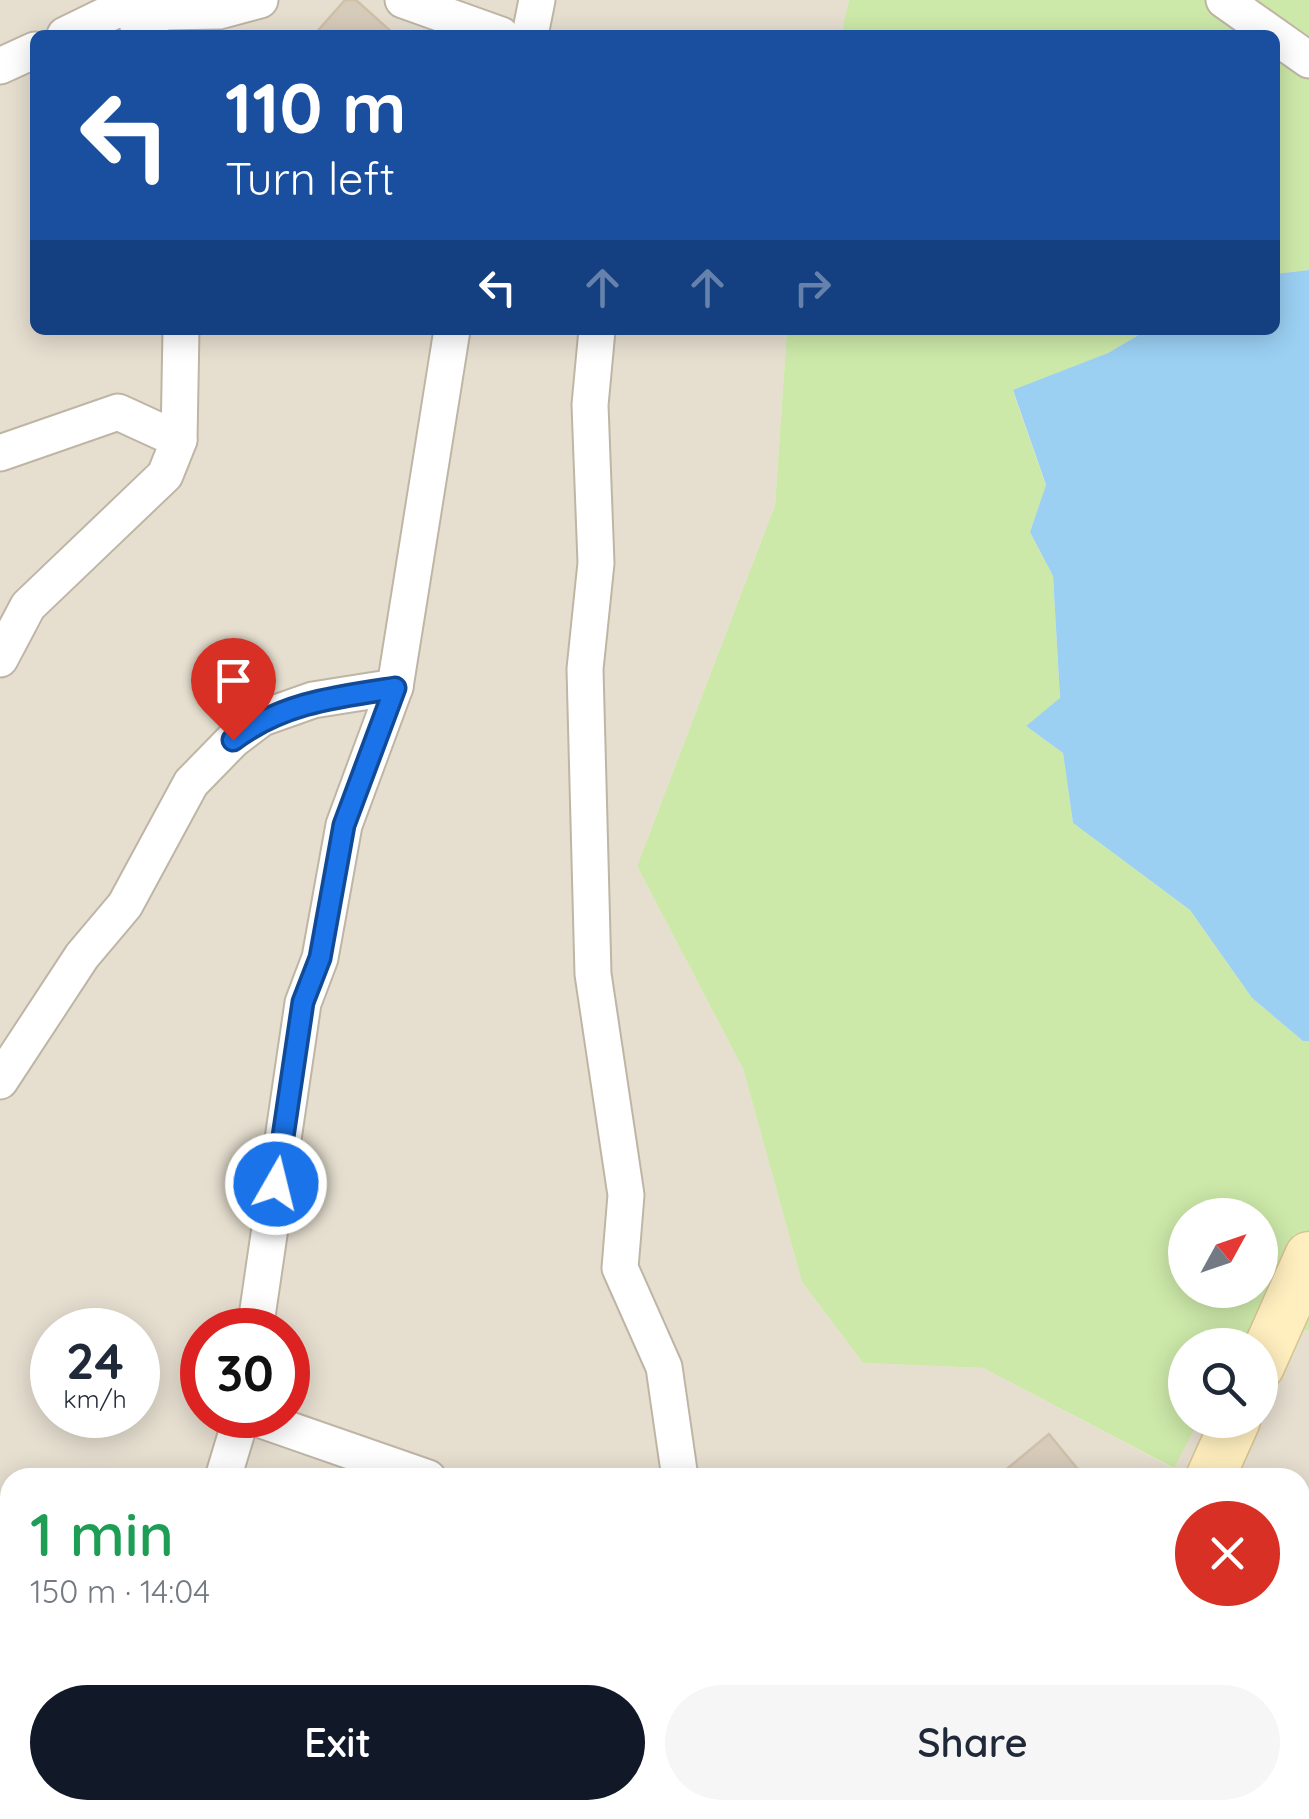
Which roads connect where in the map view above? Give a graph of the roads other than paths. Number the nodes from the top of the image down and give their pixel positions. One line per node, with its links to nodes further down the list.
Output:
1 (260, 0): 5 (street)
2 (403, 0): 7 (street)
3 (537, 0): 8 (street)
4 (1224, 0): 9 (street)
5 (136, 15): 6 (street)
6 (83, 30)
7 (488, 30)
8 (531, 30)
9 (1266, 30)
10 (1280, 40): 12 (street)
11 (30, 52): 13 (street)
12 (1309, 60)
13 (0, 66)
14 (180, 335): 17 (street)
15 (451, 335): 20 (street)
16 (597, 335): 30 (street)
17 (179, 440): 18 (street); 19 (street)
18 (0, 453)
19 (0, 659)
20 (395, 688): 21 (street); 23 (street)
21 (0, 1081)
22 (1309, 1256): 24 (main road)
23 (257, 1308)
24 (1277, 1328)
25 (236, 1438): 28 (street)
26 (310, 1438): 29 (street)
27 (1228, 1438): 31 (main road)
28 (226, 1468)
29 (399, 1468)
30 (679, 1468)
31 (1214, 1468)

